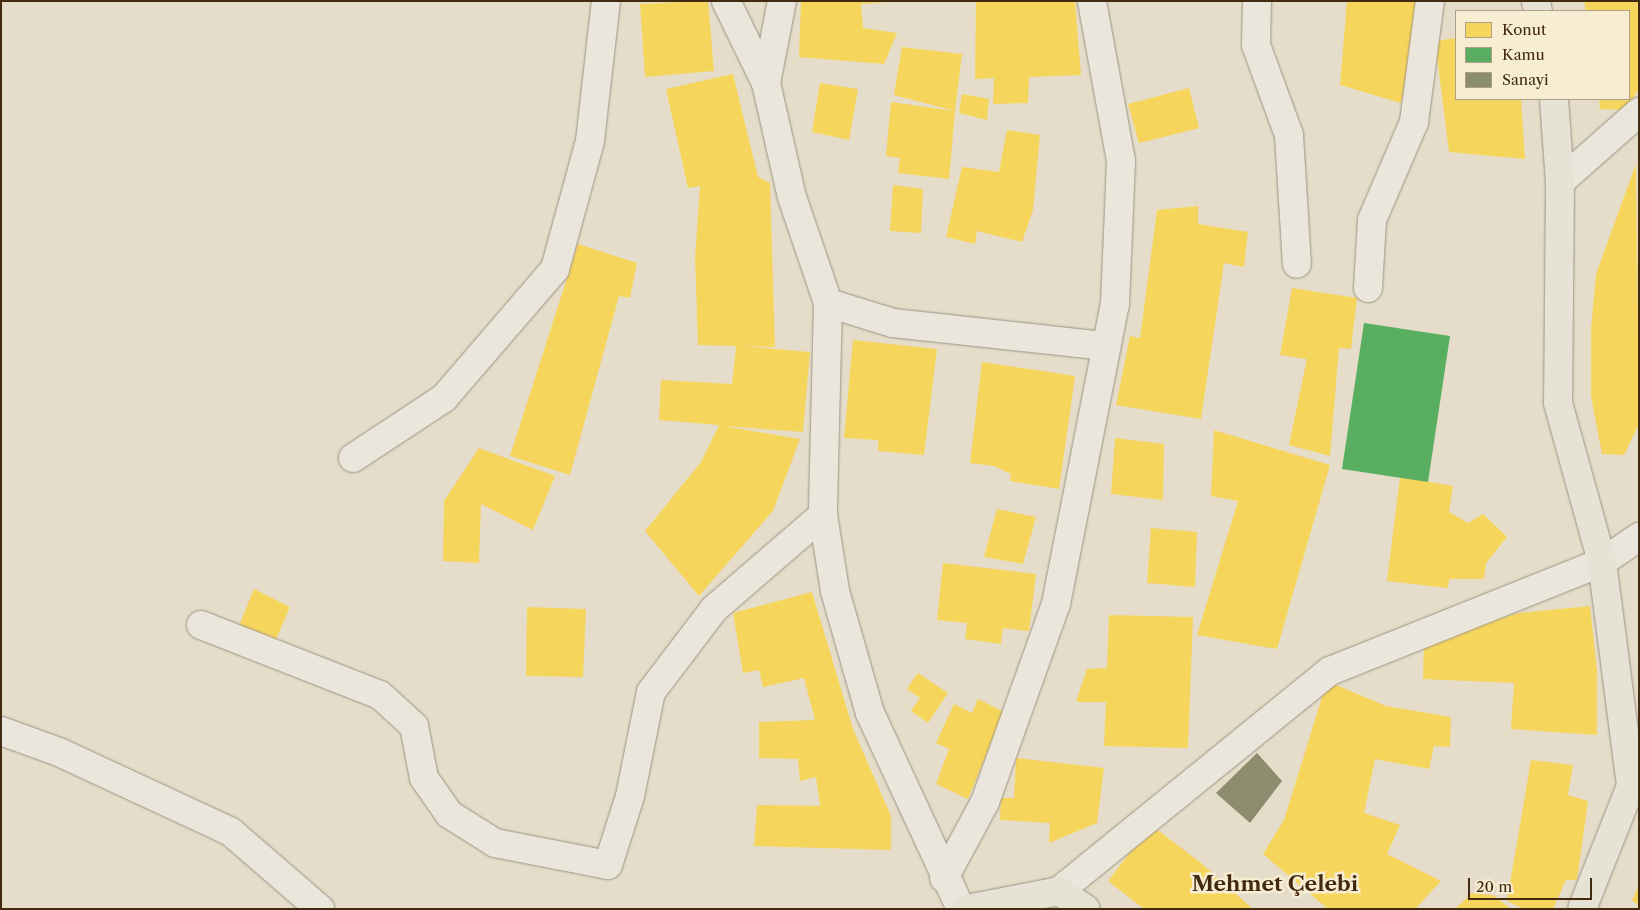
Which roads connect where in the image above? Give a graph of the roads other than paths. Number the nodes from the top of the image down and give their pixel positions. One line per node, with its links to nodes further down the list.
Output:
1 (606, 1): 15 (street)
2 (726, 1): 7 (street)
3 (782, 1): 7 (street)
4 (1092, 1): 14 (street)
5 (1258, 1): 11 (street)
6 (1430, 1): 12 (street)
7 (766, 83): 13 (street)
8 (1554, 100): 10 (main road)
9 (1639, 112): 10 (street)
10 (1560, 182): 18 (main road)
11 (1297, 264)
12 (1368, 288)
13 (828, 303): 14 (street); 16 (street)
14 (1104, 346): 22 (street)
15 (353, 458)
16 (823, 516): 19 (street); 22 (street)
17 (1639, 538): 18 (street)
18 (1602, 562): 21 (main road); 23 (street)
19 (201, 625)
20 (1, 731): 24 (street)
21 (1635, 781): 28 (main road)
22 (944, 878): 25 (street)
23 (1059, 890): 26 (main road); 27 (main road)
24 (320, 909)
25 (961, 909)
26 (967, 909)
27 (1086, 909)
28 (1582, 909)

